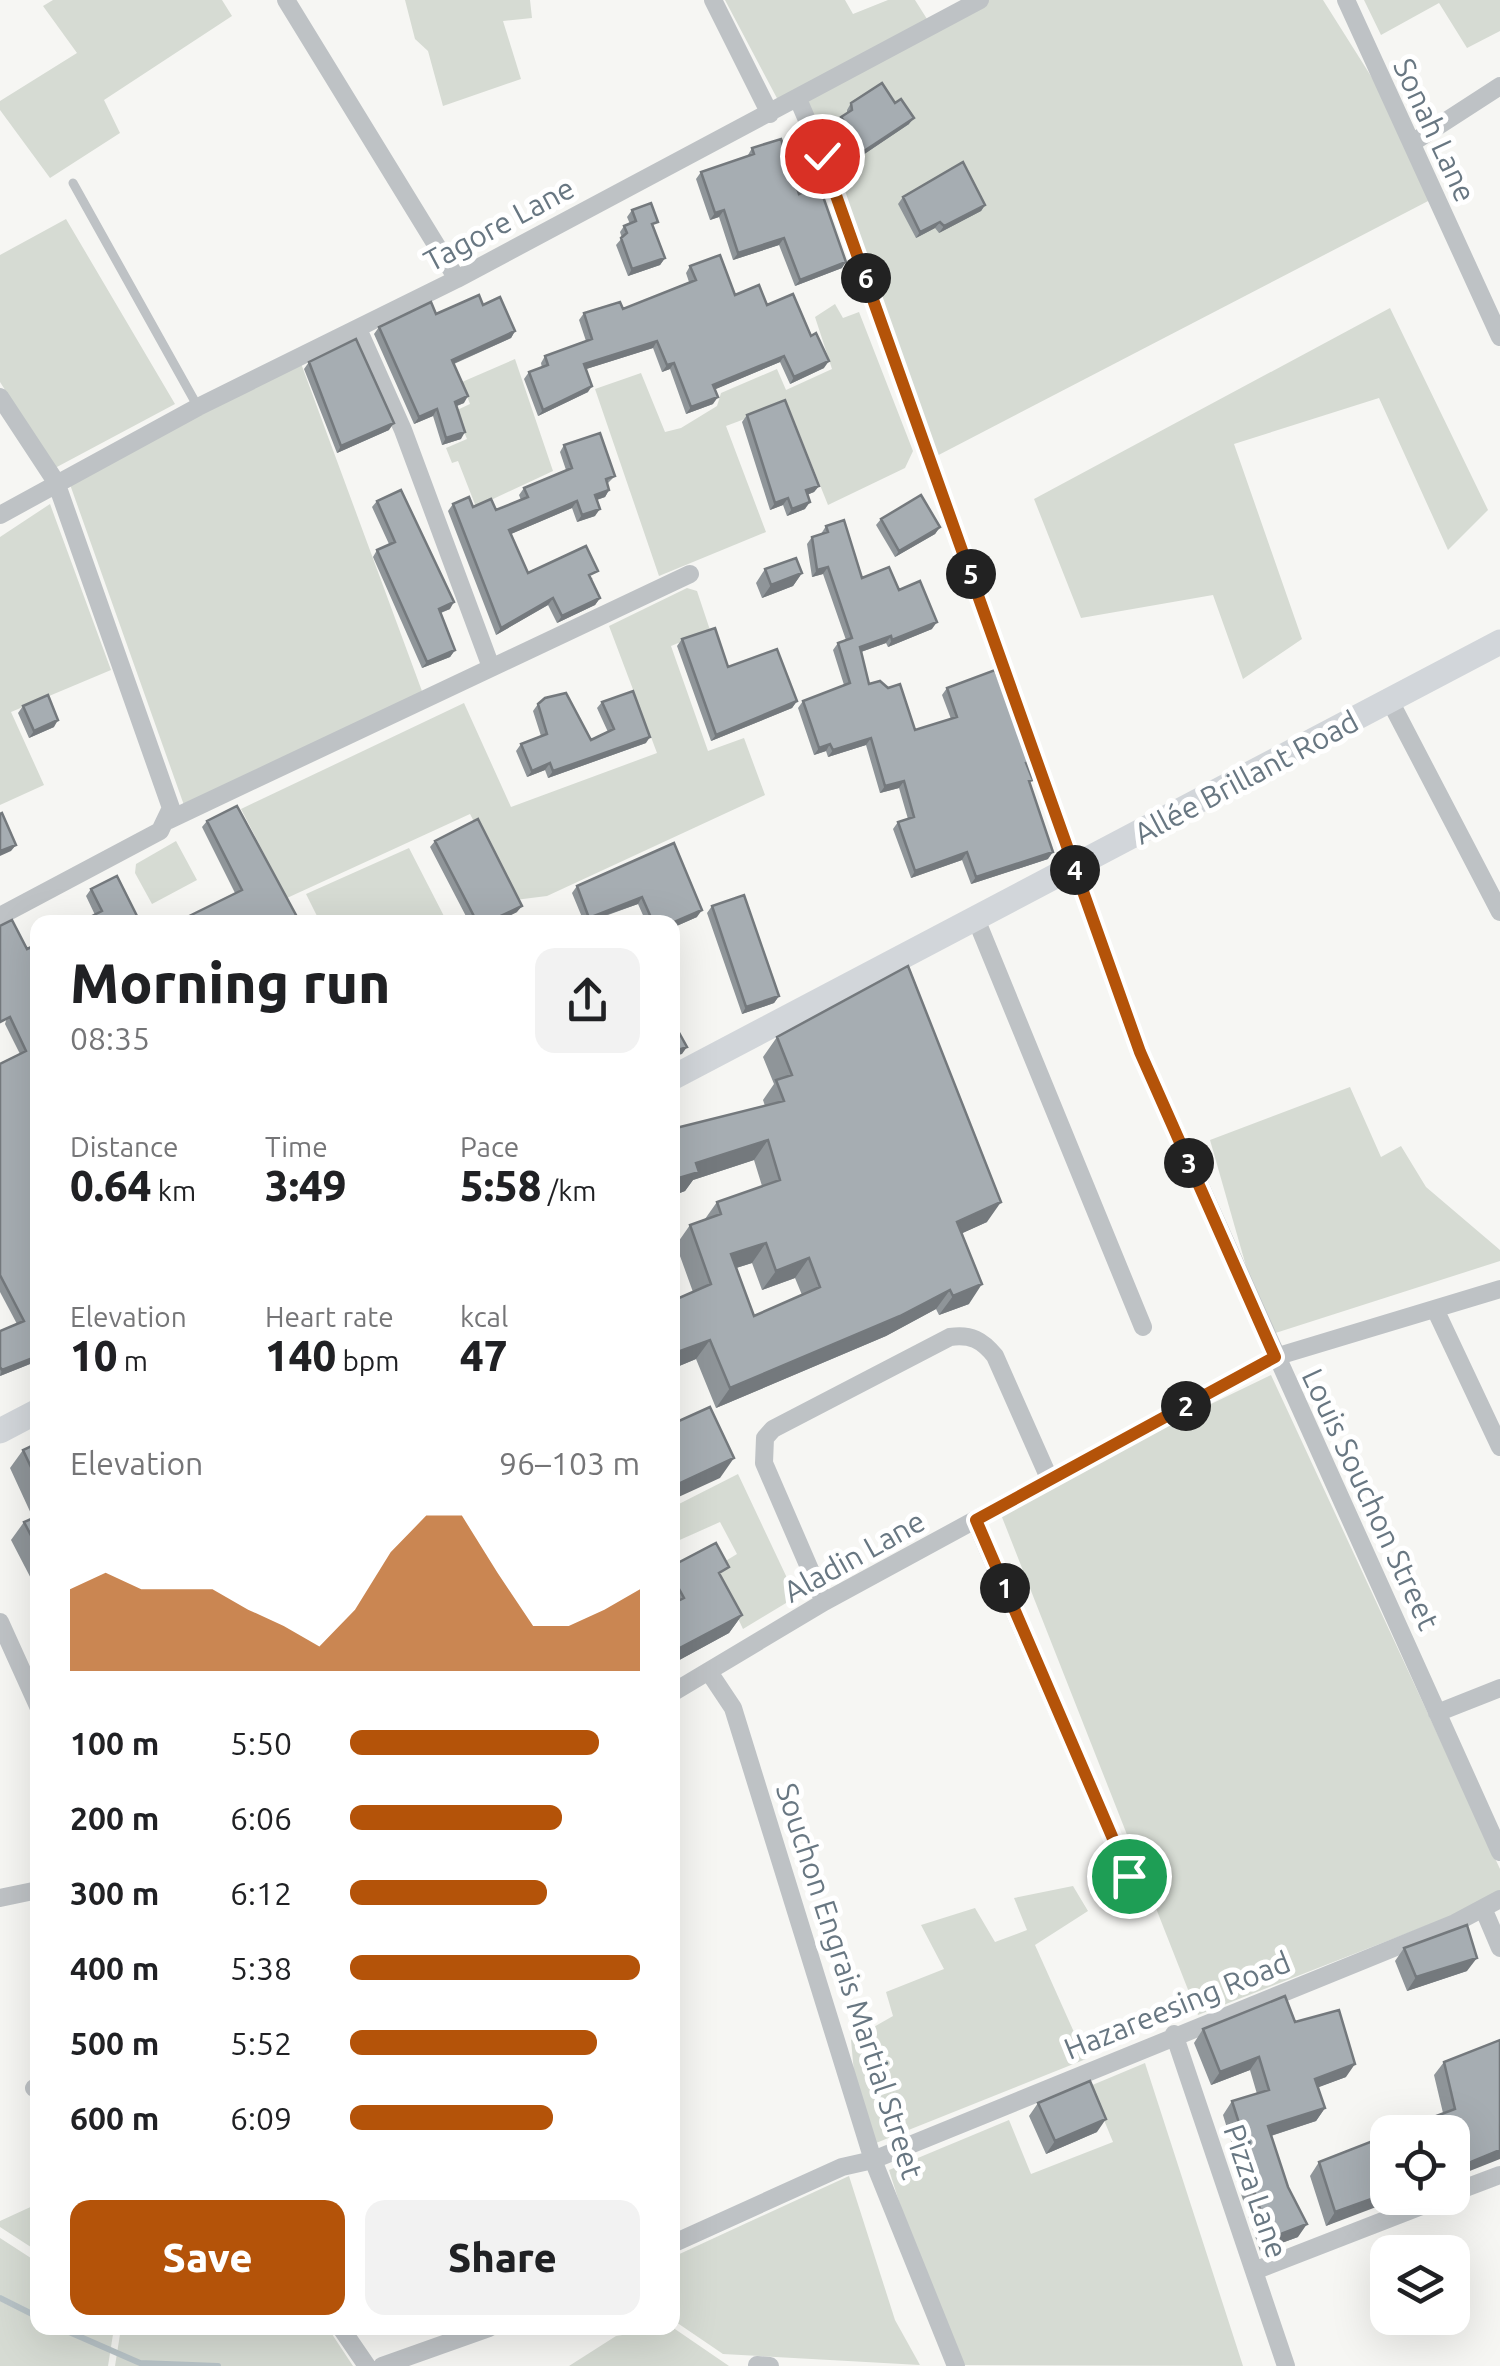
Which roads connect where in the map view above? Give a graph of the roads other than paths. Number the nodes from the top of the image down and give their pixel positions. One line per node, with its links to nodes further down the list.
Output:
1 (286, 0): 10 (street)
2 (712, 0): 7 (street)
3 (980, 0): 6 (street, Tagore Lane)
4 (1346, 0): 8 (street, Sonah Lane)
5 (1500, 86): 8 (street)
6 (798, 100): 7 (street, Tagore Lane); 22 (street, Louis Souchon Street)
7 (770, 114): 10 (street, Tagore Lane)
8 (1412, 143): 12 (street, Sonah Lane)
9 (73, 183): 14 (lane)
10 (457, 279): 11 (street, Tagore Lane)
11 (358, 329): 14 (street, Tagore Lane); 19 (street)
12 (1500, 337)
13 (0, 397): 15 (street)
14 (198, 408): 15 (street, Tagore Lane)
15 (48, 486): 16 (street, Tagore Lane); 21 (street)
16 (0, 514)
17 (690, 574): 19 (street)
18 (1500, 642): 20 (main road, Allée Brillant Road)
19 (491, 668): 21 (street)
20 (1390, 701): 22 (main road, Allée Brillant Road); 23 (street)
21 (169, 820): 24 (street)
22 (1074, 868): 25 (main road, Allée Brillant Road); 30 (street, Louis Souchon Street)
23 (1500, 912)
24 (0, 916)
25 (976, 919): 26 (main road, Allée Brillant Road); 29 (street)
26 (680, 1074)
27 (1500, 1289): 28 (street, Aladin Lane)
28 (1435, 1308): 30 (street, Aladin Lane); 33 (street)
29 (1144, 1327)
30 (1275, 1357): 34 (street, Aladin Lane); 42 (street, Louis Souchon Street)
31 (30, 1415): 32 (main road)
32 (0, 1431)
33 (1500, 1446)
34 (1049, 1478): 35 (street, Aladin Lane); 36 (street)
35 (976, 1520): 36 (street, Aladin Lane); 44 (street)
36 (824, 1602): 38 (street, Aladin Lane)
37 (0, 1622): 39 (street)
38 (709, 1672): 40 (street, Aladin Lane); 50 (street, Souchon Engrais Martial Street)
39 (30, 1688)
40 (680, 1688)
41 (1500, 1688): 42 (street)
42 (1436, 1713): 43 (street, Louis Souchon Street)
43 (1500, 1852)
44 (1129, 1876)
45 (30, 1892): 46 (street)
46 (0, 1898)
47 (1492, 1903): 48 (street); 49 (street, Hazareesing Road)
48 (1500, 1948)
49 (1174, 2034): 50 (street, Hazareesing Road); 55 (street, Pizza Lane)
50 (874, 2160): 54 (street, Hazareesing Road); 62 (street, Souchon Engrais Martial Street)
51 (1500, 2175): 52 (street)
52 (1470, 2186)
53 (1398, 2215): 55 (street)
54 (680, 2240)
55 (1254, 2271): 63 (street, Pizza Lane)
56 (347, 2335): 59 (street)
57 (469, 2335): 60 (street)
58 (757, 2365): 61 (street)
59 (367, 2366)
60 (382, 2366)
61 (770, 2366)
62 (956, 2366)
63 (1286, 2366)

